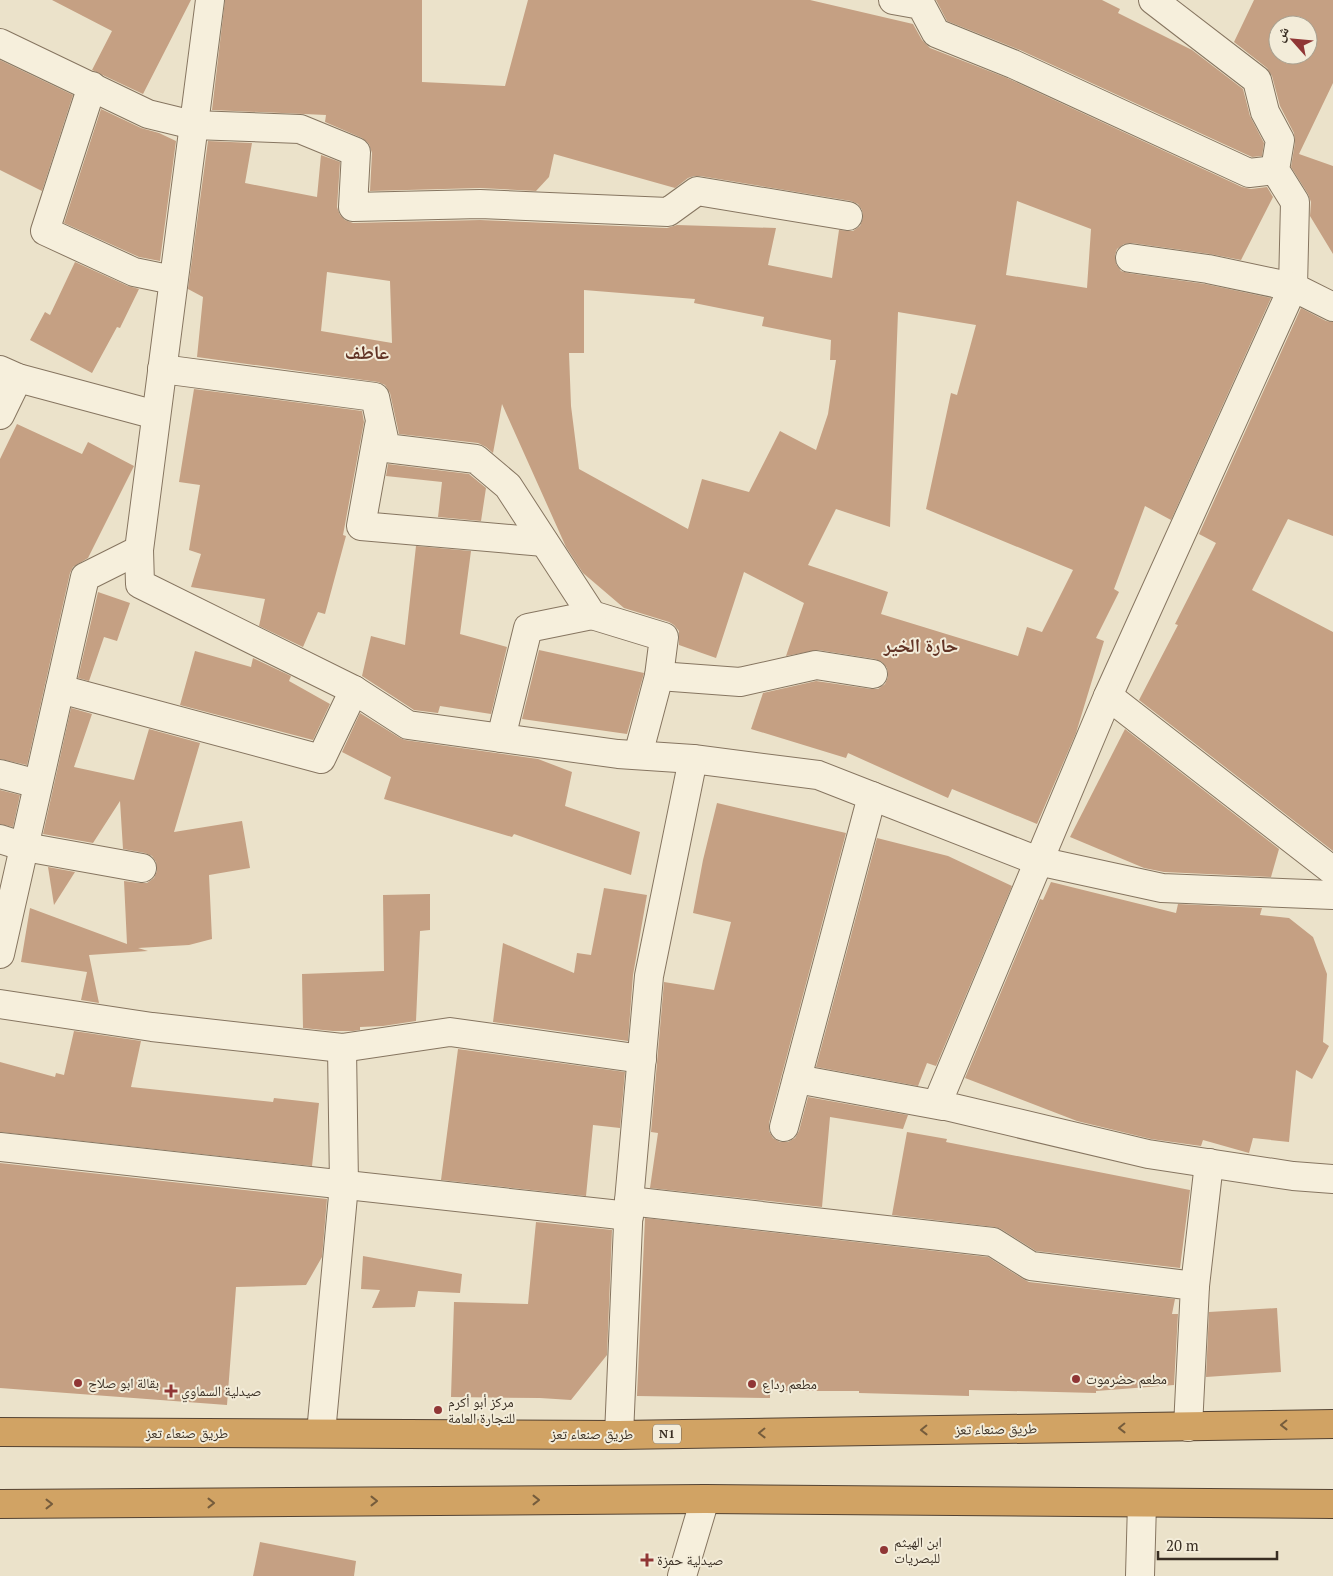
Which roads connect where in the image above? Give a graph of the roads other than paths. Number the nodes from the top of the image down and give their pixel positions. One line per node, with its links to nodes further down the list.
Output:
1 (210, 0): 6 (street)
2 (893, 0): 7 (street)
3 (1153, 0): 7 (street)
4 (0, 43): 5 (street)
5 (92, 86): 6 (street); 10 (street)
6 (193, 125): 8 (street); 10 (street)
7 (1274, 170): 11 (street)
8 (848, 216)
9 (1130, 258): 11 (street)
10 (173, 280): 13 (street)
11 (1293, 287): 12 (street); 25 (street)
12 (1333, 307)
13 (162, 369): 16 (street); 17 (street)
14 (9, 374): 15 (street); 16 (street)
15 (0, 415)
16 (156, 415): 19 (street)
17 (380, 422): 18 (street); 18 (street)
18 (544, 542): 20 (street)
19 (139, 550): 23 (street); 24 (street)
20 (592, 615): 22 (street); 26 (street)
21 (873, 674): 22 (street)
22 (659, 676): 27 (street)
23 (60, 688): 24 (street); 30 (street)
24 (354, 690): 26 (street)
25 (1108, 696): 33 (street); 35 (street)
26 (501, 738): 27 (street)
27 (638, 755): 28 (street)
28 (693, 759): 31 (street); 41 (street)
29 (0, 774): 30 (street)
30 (38, 784): 32 (street)
31 (872, 796): 33 (street); 42 (street)
32 (12, 843): 34 (street); 38 (street)
33 (1038, 860): 36 (street); 43 (street)
34 (142, 868)
35 (1333, 872): 36 (street)
36 (1287, 893): 37 (street)
37 (1333, 895)
38 (0, 954)
39 (0, 1004): 40 (street)
40 (342, 1048): 41 (street); 48 (street)
41 (642, 1059): 49 (street)
42 (797, 1079): 43 (street); 44 (street)
43 (943, 1106): 46 (street)
44 (784, 1127)
45 (0, 1147): 48 (street)
46 (1209, 1163): 47 (street); 50 (street)
47 (1333, 1180)
48 (344, 1185): 49 (street); 54 (street)
49 (629, 1209): 50 (street); 55 (street)
50 (1194, 1286): 52 (street)
51 (1333, 1424): 52 (highway, طريق صنعاء تعز / N1, one-way to 52)
52 (1188, 1427): 55 (highway, طريق صنعاء تعز / N1, one-way to 55)
53 (0, 1432): 54 (highway, طريق صنعاء تعز / N1)
54 (322, 1433): 55 (highway, طريق صنعاء تعز / N1)
55 (619, 1435)
56 (705, 1499): 57 (highway); 58 (highway, one-way to 56); 60 (street)
57 (1142, 1503): 59 (highway); 61 (street)
58 (0, 1504)
59 (1333, 1504)
60 (682, 1576)
61 (1140, 1576)

